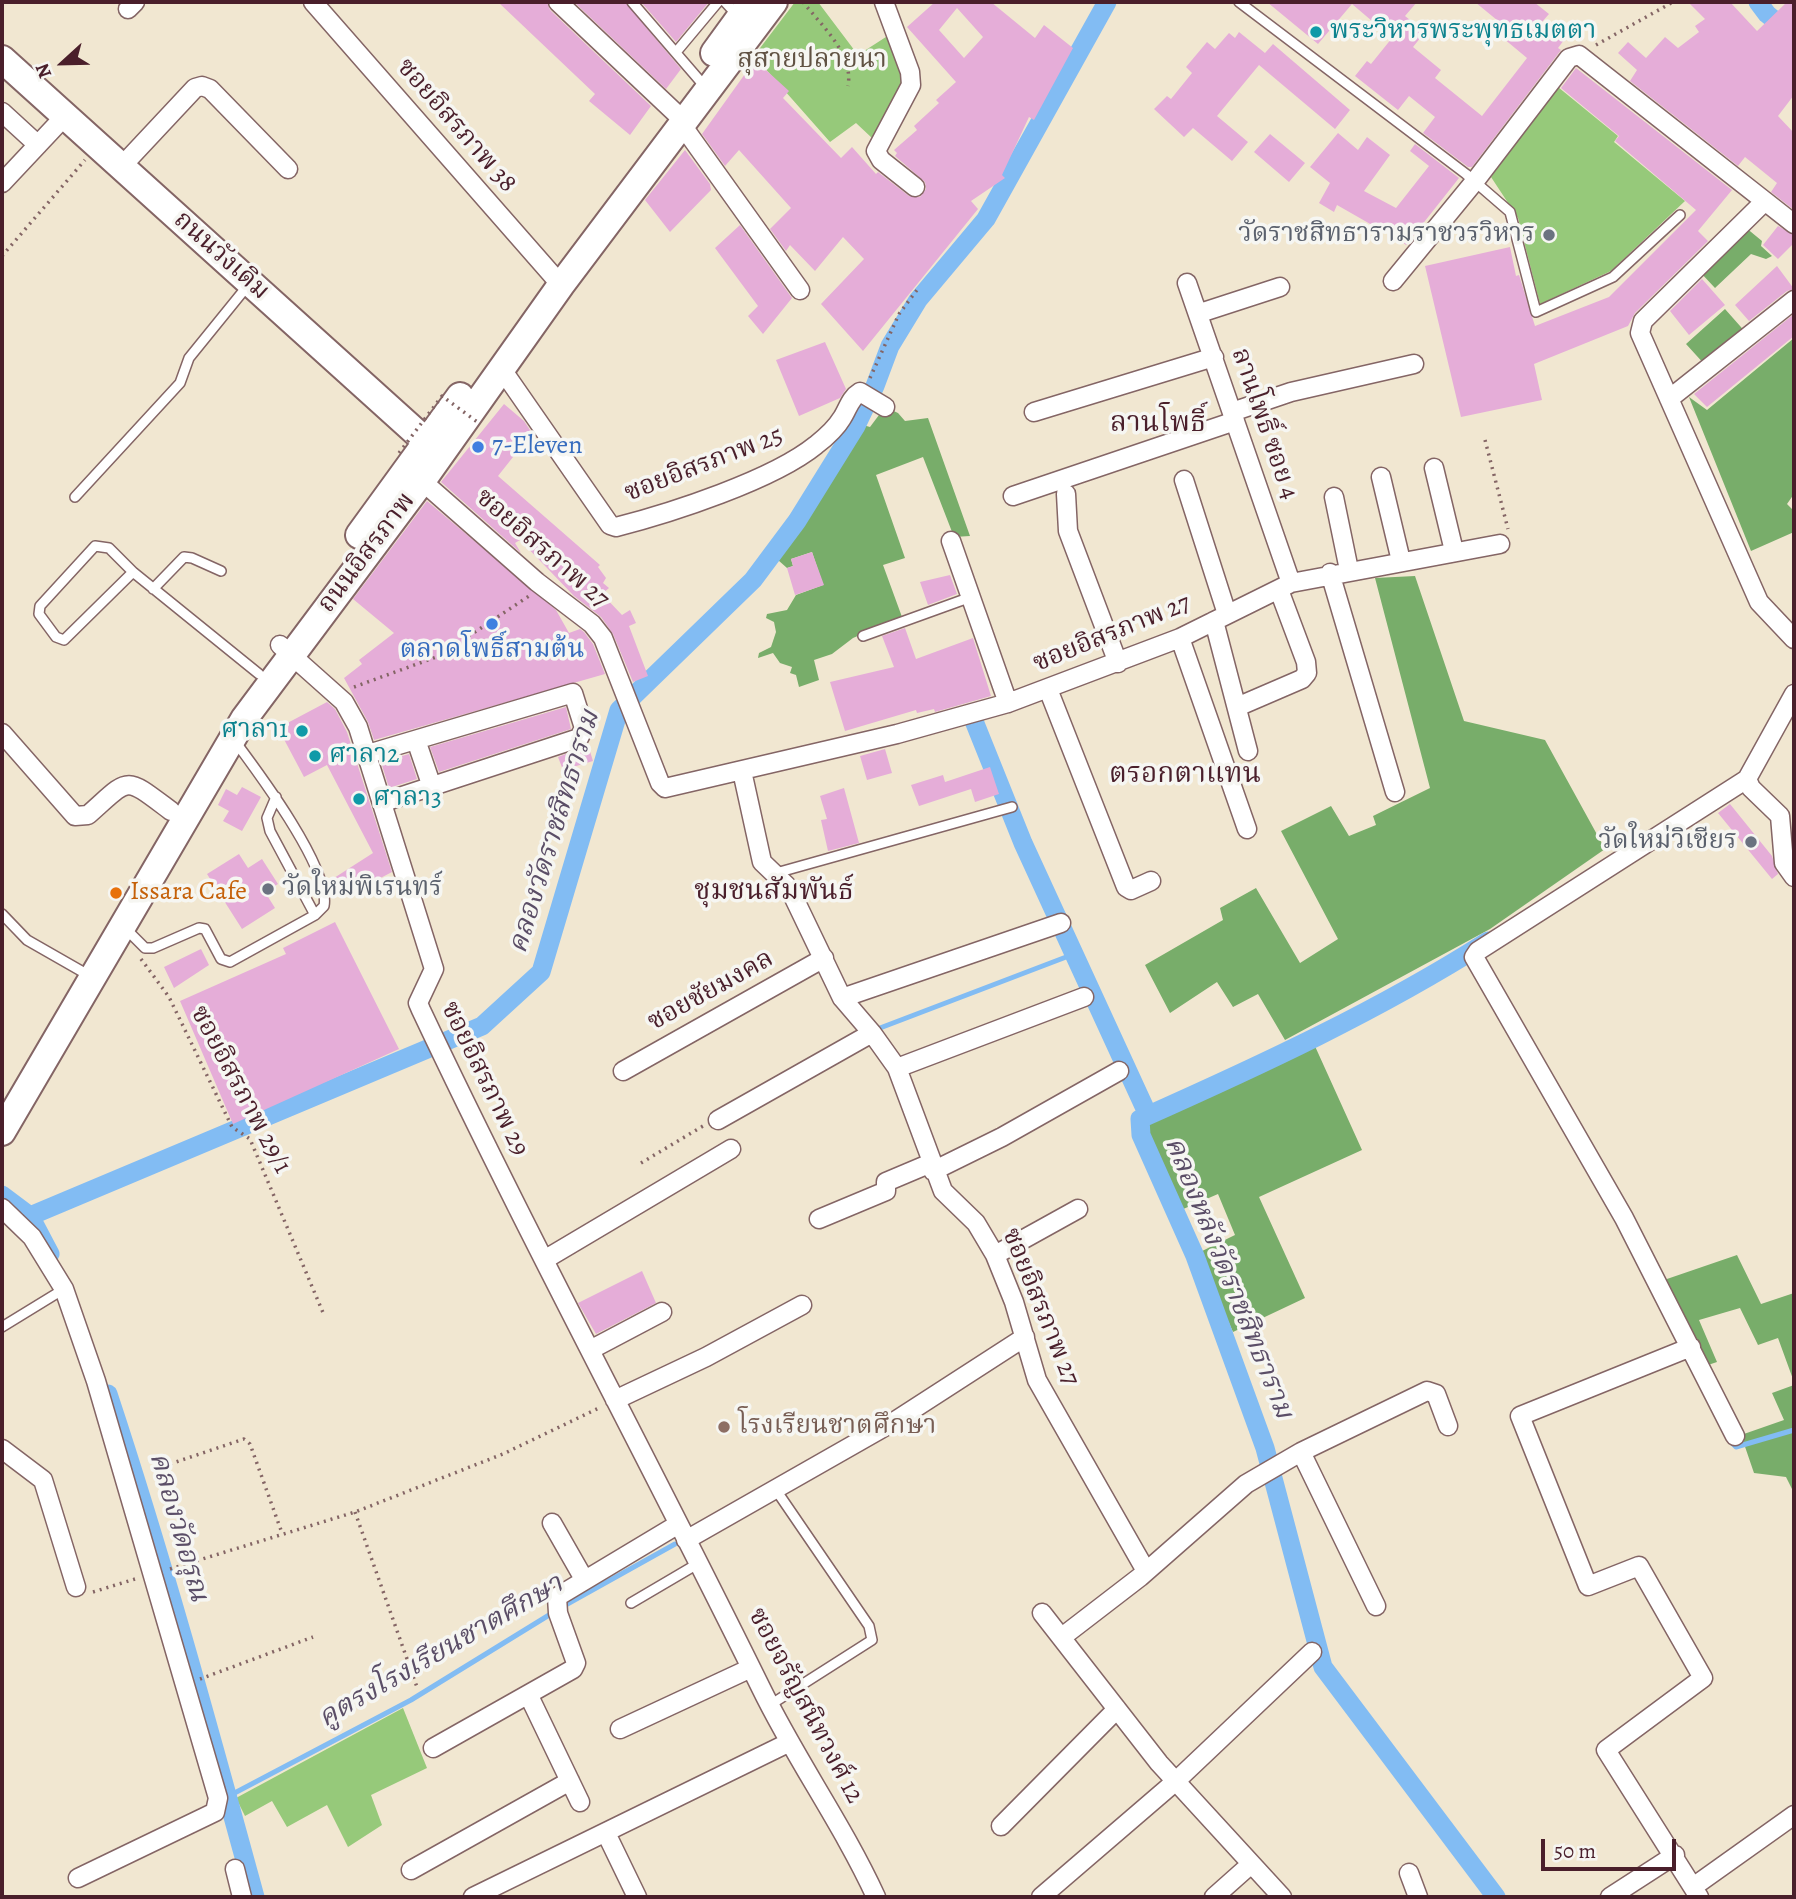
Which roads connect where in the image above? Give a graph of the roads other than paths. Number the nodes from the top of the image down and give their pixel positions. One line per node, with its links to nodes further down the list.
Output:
1 (313, 2): 24 (street, ซอยอิสรภาพ 38)
2 (558, 2): 14 (street)
3 (632, 2): 9 (lane)
4 (718, 2): 9 (lane)
5 (774, 2): 8 (main road)
6 (884, 2): 20 (street)
7 (1239, 2): 18 (lane)
8 (743, 10): 11 (main road)
9 (677, 51): 11 (lane)
10 (2, 59): 13 (main road, ถนนวังเดิม)
11 (702, 84): 14 (main road)
12 (2, 112): 15 (street)
13 (64, 117): 15 (street); 16 (main road, ถนนวังเดิม)
14 (679, 119): 24 (main road); 29 (street)
15 (38, 145): 19 (street)
16 (122, 166): 17 (street); 26 (main road, ถนนวังเดิม)
17 (288, 169)
18 (1475, 181): 21 (street); 22 (lane); 25 (street)
19 (2, 183)
20 (915, 187)
21 (1765, 201): 23 (street); 35 (street)
22 (1680, 215)
23 (1794, 224)
24 (556, 279): 34 (main road, ถนนอิสรภาพ); 39 (main road)
25 (1392, 281)
26 (250, 282): 39 (main road, ถนนวังเดิม); 46 (lane)
27 (1187, 283): 31 (street, ลานโพธิ์ ซอย 4)
28 (1280, 287): 31 (street)
29 (800, 290)
30 (1794, 300): 35 (street)
31 (1200, 313): 32 (street, ลานโพธิ์ ซอย 4)
32 (1214, 357): 37 (street); 38 (street, ลานโพธิ์ ซอย 4)
33 (1414, 364): 38 (street)
34 (501, 368): 36 (street, ซอยอิสรภาพ 25); 39 (main road, ถนนอิสรภาพ)
35 (1669, 399): 62 (street)
36 (885, 407)
37 (1034, 412)
38 (1233, 417): 45 (street); 56 (street, ลานโพธิ์ ซอย 4)
39 (434, 448): 43 (main road, ถนนอิสรภาพ); 63 (main road)
40 (1434, 468): 50 (street)
41 (1381, 477): 51 (street)
42 (1184, 480): 59 (street)
43 (422, 481): 63 (main road, ถนนอิสรภาพ); 75 (street, ซอยอิสรภาพ 27)
44 (1066, 494): 64 (street)
45 (1013, 496)
46 (75, 497)
47 (1334, 497): 52 (street)
48 (951, 541): 58 (street)
49 (1500, 544): 50 (street, ซอยอิสรภาพ 27)
50 (1454, 551): 51 (street, ซอยอิสรภาพ 27)
51 (1401, 561): 52 (street, ซอยอิสรภาพ 27)
52 (1349, 570): 55 (street, ซอยอิสรภาพ 27)
53 (221, 571): 57 (lane)
54 (133, 572): 54 (lane); 57 (lane)
55 (1330, 573): 56 (street, ซอยอิสรภาพ 27); 78 (street)
56 (1285, 586): 59 (street, ซอยอิสรภาพ 27); 69 (street, ลานโพธิ์ ซอย 4)
57 (153, 589): 65 (lane)
58 (971, 597): 60 (lane); 68 (street)
59 (1221, 618): 61 (street, ซอยอิสรภาพ 27); 69 (street)
60 (863, 636)
61 (1180, 638): 64 (street, ซอยอิสรภาพ 27); 83 (street)
62 (1794, 639)
63 (285, 650): 65 (main road); 71 (main road, ถนนอิสรภาพ); 74 (street, ซอยอิสรภาพ 29)
64 (1118, 663): 66 (street, ซอยอิสรภาพ 27)
65 (259, 674): 82 (main road)
66 (1048, 689): 68 (street, ซอยอิสรภาพ 27); 86 (street)
67 (1794, 694): 76 (street)
68 (1008, 703): 75 (street, ซอยอิสรภาพ 27)
69 (1237, 707): 73 (street)
70 (2, 733): 82 (street)
71 (233, 739): 79 (lane); 90 (main road, ถนนอิสรภาพ)
72 (416, 740): 74 (street); 77 (street); 77 (street)
73 (1248, 751)
74 (368, 754): 80 (street, ซอยอิสรภาพ 29)
75 (741, 771): 84 (street, ซอยอิสรภาพ 27)
76 (1746, 779): 85 (street); 114 (street)
77 (431, 784): 80 (street)
78 (1395, 792)
79 (276, 797): 88 (lane); 88 (lane)
80 (384, 802): 108 (street, ซอยอิสรภาพ 29)
81 (1012, 807): 84 (lane)
82 (171, 811): 92 (main road)
83 (1247, 830)
84 (776, 873): 91 (street, ซอยอิสรภาพ 27)
85 (1794, 877)
86 (1151, 881)
87 (2, 914): 92 (lane)
88 (315, 915): 90 (lane)
89 (1061, 923): 94 (street)
90 (122, 930): 92 (main road, ถนนอิสรภาพ)
91 (824, 958): 94 (street, ซอยอิสรภาพ 27); 97 (street, ซอยชัยมงคล)
92 (87, 974): 99 (main road); 101 (main road, ถนนอิสรภาพ)
93 (1084, 997): 96 (street)
94 (842, 998): 95 (street, ซอยอิสรภาพ 27)
95 (872, 1032): 96 (street, ซอยอิสรภาพ 27); 100 (street)
96 (897, 1068): 103 (street, ซอยอิสรภาพ 27)
97 (623, 1071)
98 (1119, 1071): 103 (street)
99 (2, 1105)
100 (718, 1120)
101 (2, 1132)
102 (731, 1149): 108 (street)
103 (932, 1167): 106 (street); 107 (street, ซอยอิสรภาพ 27)
104 (2, 1208): 109 (street)
105 (1078, 1209): 107 (street)
106 (819, 1219)
107 (995, 1255): 113 (street, ซอยอิสรภาพ 27)
108 (544, 1259): 115 (street, ซอยอิสรภาพ 29)
109 (64, 1289): 112 (lane); 151 (street)
110 (802, 1305): 116 (street)
111 (662, 1312): 115 (street)
112 (2, 1327)
113 (1025, 1337): 121 (street); 125 (street, ซอยอิสรภาพ 27)
114 (1690, 1347): 118 (street); 146 (street)
115 (590, 1350): 116 (street, ซอยอิสรภาพ 29)
116 (615, 1400): 123 (street, ซอยอิสรภาพ 29)
117 (1448, 1426): 120 (street)
118 (1735, 1436)
119 (2, 1450): 127 (street)
120 (1301, 1452): 125 (street); 129 (street)
121 (776, 1490): 123 (street); 135 (lane)
122 (552, 1523): 126 (street)
123 (682, 1532): 124 (street, ซอยจรัญสนิทวงศ์ 12); 126 (street)
124 (699, 1563): 128 (lane); 133 (street, ซอยจรัญสนิทวงศ์ 12)
125 (1146, 1571): 131 (street)
126 (584, 1579): 134 (street)
127 (76, 1587)
128 (631, 1602)
129 (1376, 1606)
130 (1042, 1613): 131 (street)
131 (1062, 1637): 136 (street)
132 (1312, 1652): 141 (street)
133 (751, 1668): 135 (street, ซอยจรัญสนิทวงศ์ 12); 137 (street)
134 (528, 1696): 139 (street); 140 (street)
135 (769, 1705): 138 (street, ซอยจรัญสนิทวงศ์ 12)
136 (1117, 1709): 141 (street); 144 (street)
137 (620, 1729)
138 (790, 1742): 145 (street); 156 (street, ซอยจรัญสนิทวงศ์ 12)
139 (433, 1748)
140 (570, 1781): 142 (street); 149 (street)
141 (1176, 1781): 147 (street); 157 (street)
142 (580, 1802)
143 (1794, 1815): 152 (street)
144 (1001, 1826)
145 (606, 1833): 154 (street); 155 (street)
146 (1675, 1856): 152 (street); 161 (street)
147 (1250, 1865): 158 (street); 159 (street)
148 (235, 1869): 153 (street)
149 (411, 1870)
150 (1409, 1873): 160 (street)
151 (78, 1878)
152 (1696, 1892)
153 (239, 1896)
154 (473, 1897)
155 (637, 1897)
156 (876, 1897)
157 (1041, 1897)
158 (1214, 1897)
159 (1282, 1897)
160 (1418, 1897)
161 (1610, 1897)

